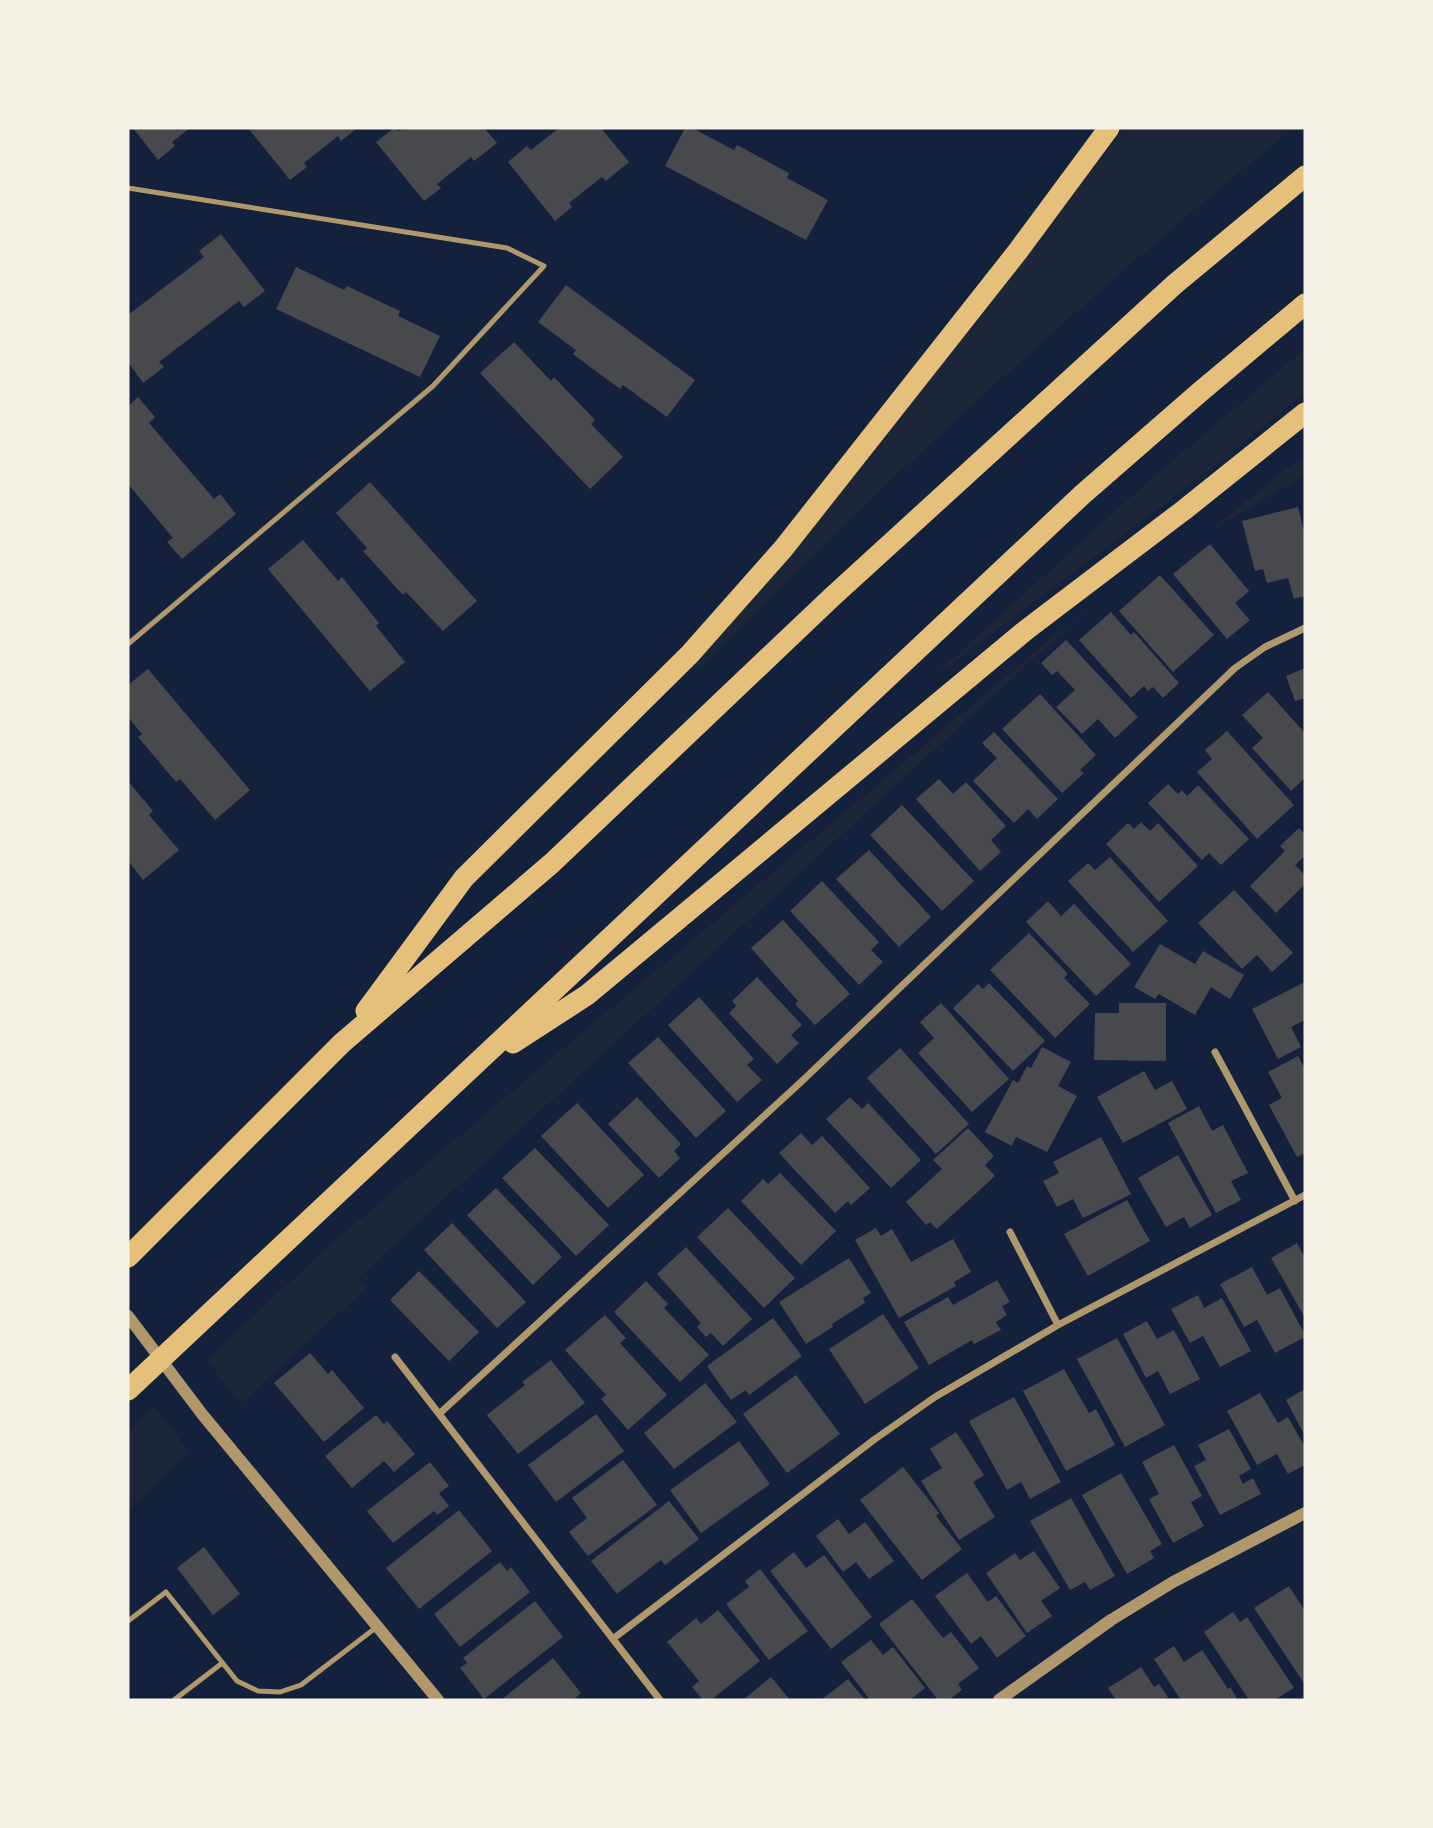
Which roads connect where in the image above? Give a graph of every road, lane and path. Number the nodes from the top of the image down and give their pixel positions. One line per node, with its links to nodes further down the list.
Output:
1 (1109, 128): 8 (highway)
2 (1305, 176): 8 (highway)
3 (128, 188): 7 (lane)
4 (1305, 304): 10 (highway)
5 (1305, 413): 10 (highway)
6 (1305, 628): 19 (street)
7 (128, 644)
8 (342, 1044): 14 (highway)
9 (1215, 1052): 12 (street)
10 (468, 1073): 18 (highway)
11 (1305, 1195): 12 (street)
12 (1295, 1201): 16 (street)
13 (1010, 1232): 16 (street)
14 (128, 1257)
15 (128, 1316): 22 (street)
16 (1058, 1325): 23 (street)
17 (395, 1357): 19 (street)
18 (128, 1390)
19 (439, 1414): 23 (street)
20 (1305, 1513): 28 (street)
21 (128, 1621): 24 (lane)
22 (377, 1626): 24 (lane); 26 (street)
23 (614, 1638): 27 (street)
24 (222, 1664): 25 (lane)
25 (174, 1700)
26 (438, 1700)
27 (660, 1700)
28 (999, 1700)

